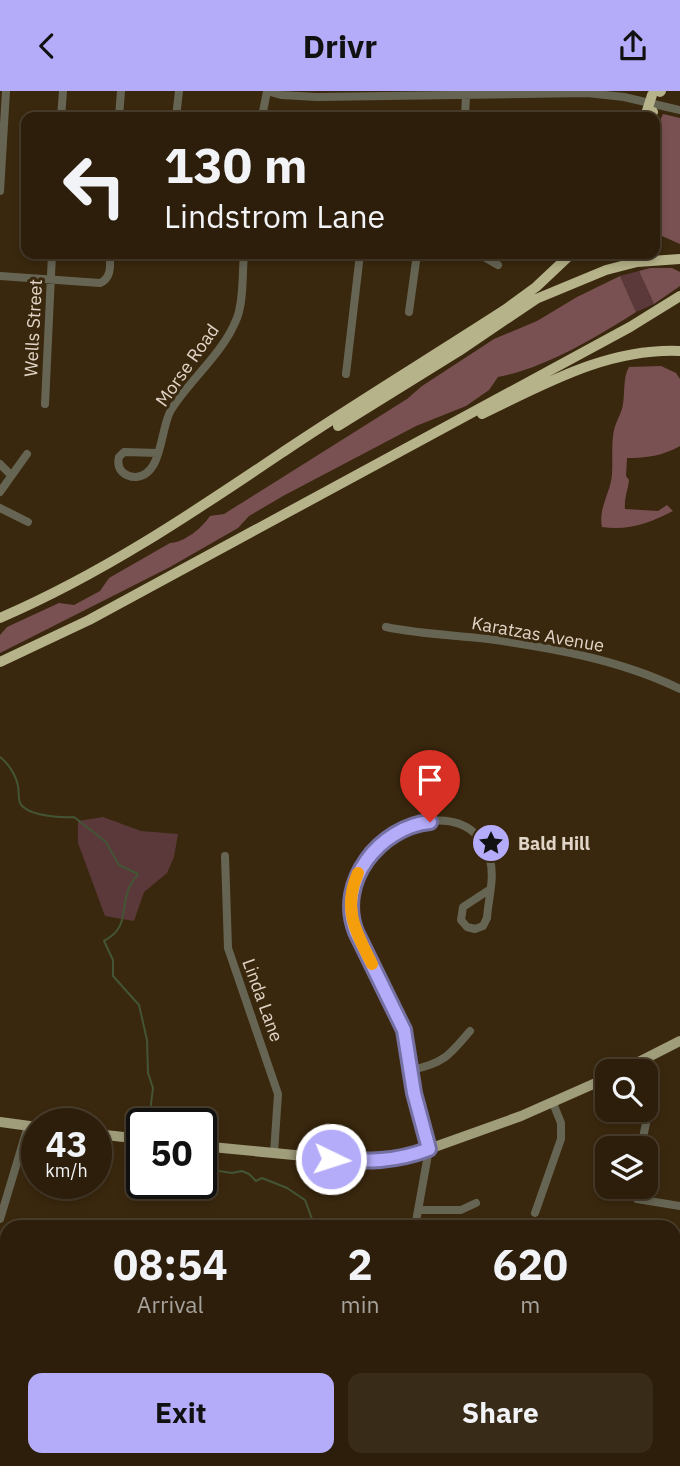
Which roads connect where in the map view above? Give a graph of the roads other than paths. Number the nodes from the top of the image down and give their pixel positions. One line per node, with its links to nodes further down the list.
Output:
1 (6, 91): 18 (street)
2 (63, 91): 12 (street)
3 (121, 91): 13 (street)
4 (179, 91): 14 (street)
5 (267, 91): 8 (street); 15 (street)
6 (532, 92): 9 (street); 10 (street)
7 (656, 92): 17 (highway)
8 (341, 94): 10 (street)
9 (625, 94): 11 (street)
10 (466, 95): 16 (street)
11 (680, 110)
12 (61, 112)
13 (119, 112)
14 (177, 112)
15 (263, 112)
16 (465, 112)
17 (651, 112)
18 (1, 149): 19 (street)
19 (0, 191)
20 (52, 259): 30 (street, Wells Street)
21 (110, 259): 30 (street)
22 (243, 259): 37 (street, Morse Road)
23 (359, 259): 34 (street)
24 (415, 259): 32 (street)
25 (488, 259): 28 (street)
26 (566, 259): 41 (highway)
27 (680, 259): 41 (highway)
28 (498, 265)
29 (0, 276): 30 (street)
30 (51, 280): 35 (street, Wells Street)
31 (680, 296): 36 (highway)
32 (409, 312)
33 (680, 351): 36 (highway)
34 (346, 374)
35 (45, 404)
36 (448, 425): 47 (highway)
37 (158, 453): 37 (street, Morse Road)
38 (27, 454): 40 (street)
39 (0, 464): 40 (street)
40 (11, 475): 42 (street)
41 (244, 479): 45 (highway)
42 (0, 492)
43 (0, 508): 44 (street)
44 (28, 522)
45 (0, 618)
46 (386, 627): 48 (street, Karatzas Avenue)
47 (0, 662)
48 (680, 689)
49 (225, 856): 61 (street, Linda Lane)
50 (489, 890): 50 (street); 54 (street)
51 (470, 1031): 54 (street)
52 (680, 1041): 53 (main road)
53 (657, 1059)
54 (411, 1070): 60 (street)
55 (595, 1084): 56 (main road)
56 (553, 1103): 60 (main road); 67 (street)
57 (0, 1122): 58 (main road)
58 (21, 1125)
59 (217, 1148): 61 (main road)
60 (429, 1149): 61 (main road); 66 (street)
61 (274, 1153)
62 (21, 1160): 68 (street)
63 (637, 1199): 65 (street)
64 (476, 1203): 66 (street)
65 (680, 1206)
66 (418, 1210): 69 (street)
67 (535, 1213)
68 (0, 1219)
69 (416, 1220)

